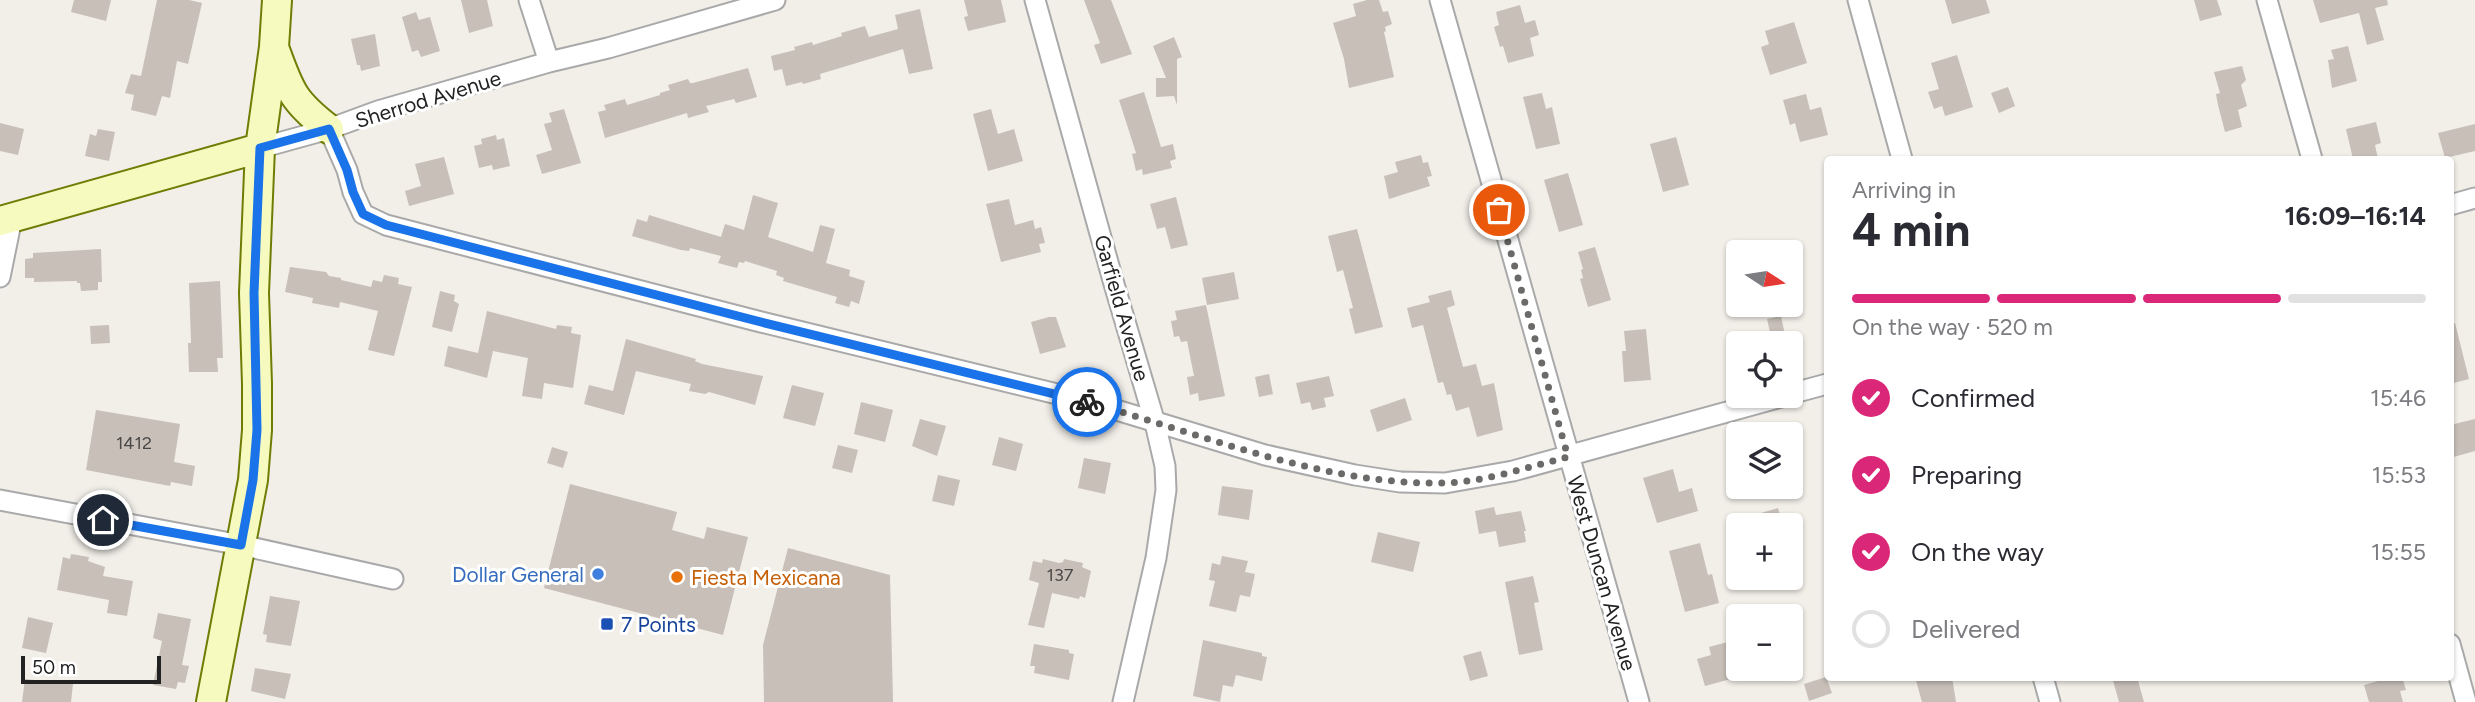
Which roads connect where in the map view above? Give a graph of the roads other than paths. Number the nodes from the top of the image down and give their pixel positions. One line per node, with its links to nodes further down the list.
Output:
1 (277, 0): 8 (main road)
2 (529, 0): 9 (street)
3 (775, 0): 9 (street, Sherrod Avenue)
4 (1035, 0): 21 (street, Garfield Avenue)
5 (1440, 0): 22 (street, West Duncan Avenue)
6 (1858, 0): 12 (street)
7 (2267, 0): 13 (street)
8 (274, 47): 10 (main road); 11 (main road)
9 (550, 62): 10 (street, Sherrod Avenue)
10 (329, 129): 11 (street, Sherrod Avenue); 21 (street)
11 (260, 148): 16 (main road, Sherrod Avenue); 24 (main road)
12 (1901, 156)
13 (2311, 156)
14 (2475, 198): 15 (street)
15 (2454, 204)
16 (6, 219): 17 (street)
17 (0, 277)
18 (1824, 385): 19 (street)
19 (1803, 391)
20 (1742, 408): 22 (street)
21 (1155, 423): 22 (street); 29 (street, Garfield Avenue)
22 (1568, 457): 30 (street, West Duncan Avenue)
23 (0, 500): 24 (street)
24 (241, 545): 25 (street); 28 (main road)
25 (393, 579)
26 (2454, 658): 32 (street)
27 (2044, 681): 31 (street)
28 (211, 702)
29 (1123, 702)
30 (1639, 702)
31 (2050, 702)
32 (2466, 702)

